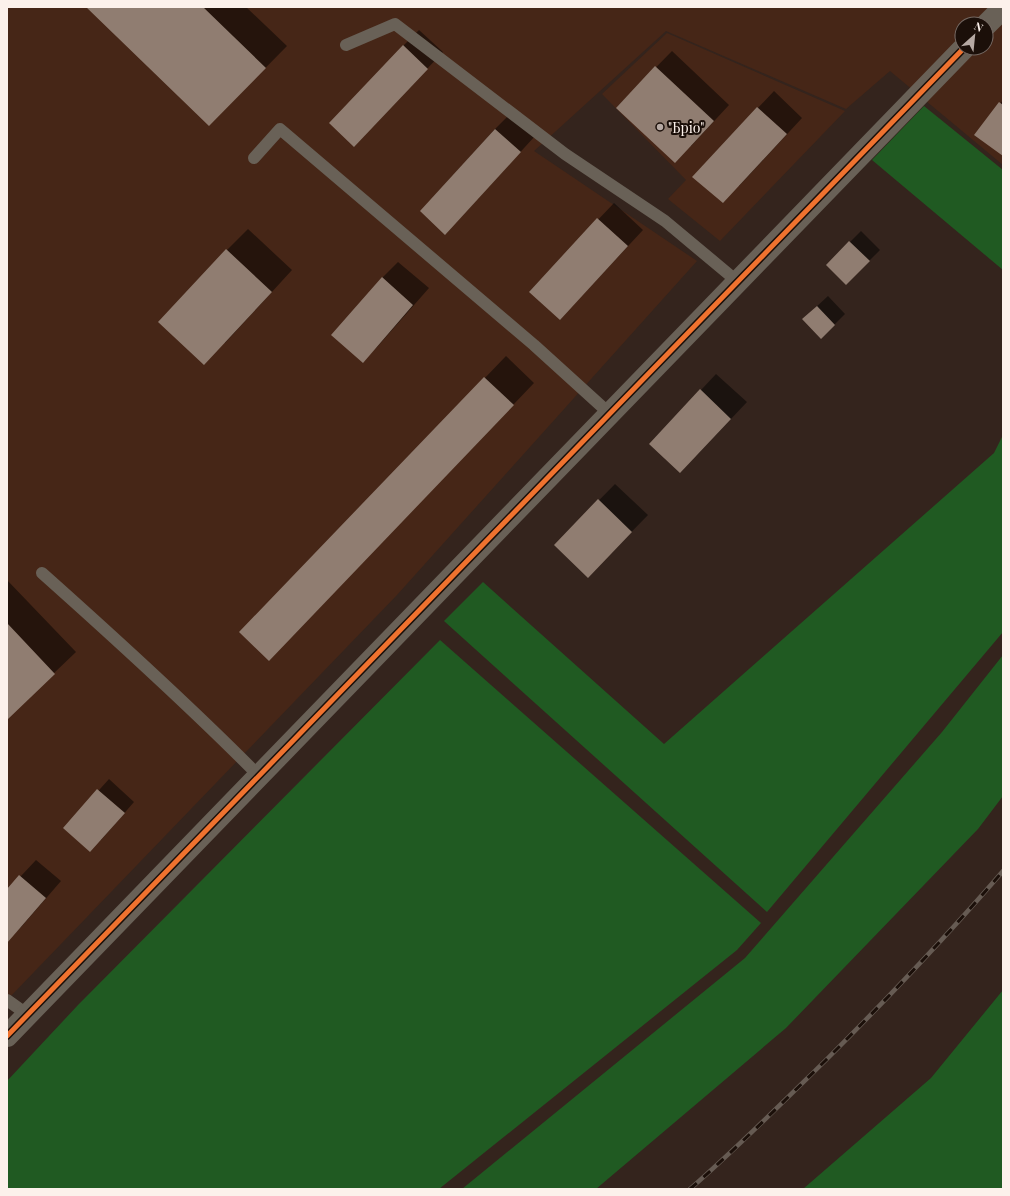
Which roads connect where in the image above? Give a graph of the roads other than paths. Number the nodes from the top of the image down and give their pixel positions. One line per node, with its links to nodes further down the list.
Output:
1 (1003, 8): 2 (street)
2 (994, 18)
3 (346, 45): 6 (lane)
4 (956, 56): 6 (street)
5 (254, 158): 7 (lane)
6 (738, 282): 7 (street)
7 (610, 414): 9 (street)
8 (42, 573): 9 (lane)
9 (259, 776): 11 (street)
10 (7, 1000): 11 (lane)
11 (28, 1015): 12 (street)
12 (7, 1036)

